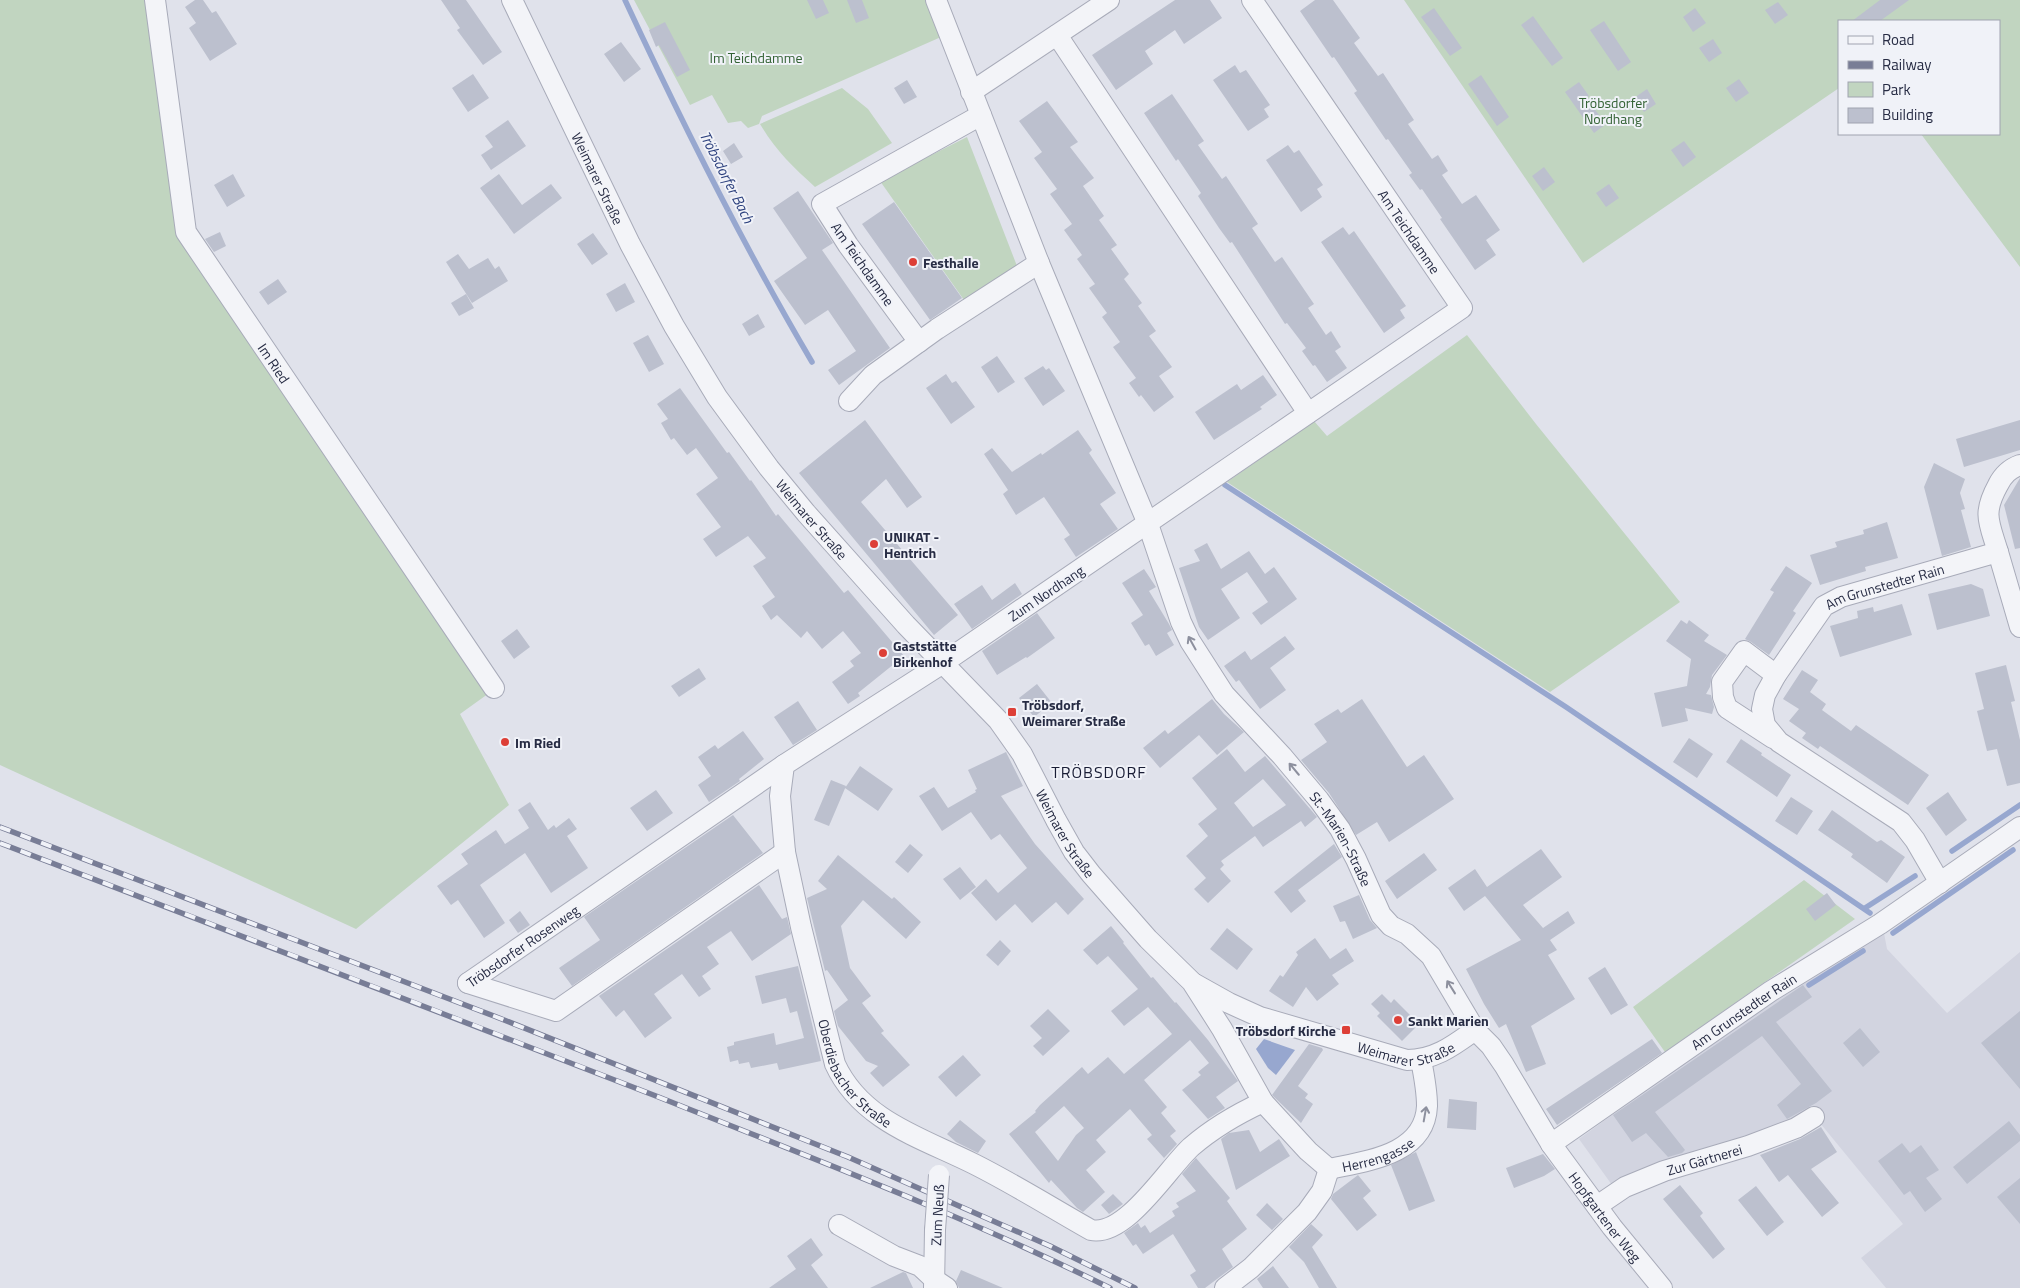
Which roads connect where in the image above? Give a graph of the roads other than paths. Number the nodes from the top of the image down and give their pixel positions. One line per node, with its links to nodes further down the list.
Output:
1 (155, 0): 19 (street, Im Ried)
2 (512, 0): 17 (street, Weimarer Straße)
3 (936, 0): 7 (street)
4 (1109, 0): 6 (street)
5 (1252, 0): 12 (street, Am Teichdamme)
6 (1057, 35): 7 (street); 12 (street)
7 (971, 92): 8 (street)
8 (981, 115): 9 (street); 10 (street, Am Teichdamme)
9 (1039, 263): 10 (street); 14 (street)
10 (920, 342): 11 (street)
11 (849, 401)
12 (1308, 413): 14 (street, Am Teichdamme)
13 (2020, 464): 15 (street)
14 (1148, 524): 17 (street, Zum Nordhang); 26 (street, St.-Marien-Straße, one-way to 14)
15 (1998, 552): 16 (street); 18 (street, Am Grunstedter Rain)
16 (2020, 627)
17 (943, 663): 21 (street); 25 (street, Weimarer Straße)
18 (1776, 675): 20 (street, Am Grunstedter Rain); 20 (street, Am Grunstedter Rain)
19 (494, 688)
20 (1779, 742): 24 (street, Am Grunstedter Rain)
21 (784, 765): 23 (street, Oberdiebacher Straße); 23 (street, Tröbsdorfer Rosenweg)
22 (2020, 827): 24 (street, Am Grunstedter Rain)
23 (785, 852): 31 (street, Oberdiebacher Straße)
24 (1940, 883): 30 (street, Am Grunstedter Rain)
25 (1192, 982): 27 (street, Weimarer Straße); 28 (street, Weimarer Straße)
26 (1475, 1030): 27 (street, Weimarer Straße); 30 (street, St.-Marien-Straße)
27 (1421, 1060): 32 (street, Herrengasse, one-way to 27)
28 (1263, 1102): 31 (street, Oberdiebacher Straße); 32 (street, Weimarer Straße)
29 (1814, 1117): 33 (street, Zur Gärtnerei)
30 (1551, 1144): 33 (street, Hopfgartener Weg)
31 (944, 1151): 35 (street, Zum Neuß, bridge)
32 (1329, 1168): 36 (street, Herrengasse)
33 (1597, 1206): 37 (street, Hopfgartener Weg)
34 (839, 1225): 35 (street)
35 (939, 1285)
36 (1225, 1288)
37 (1662, 1288)

